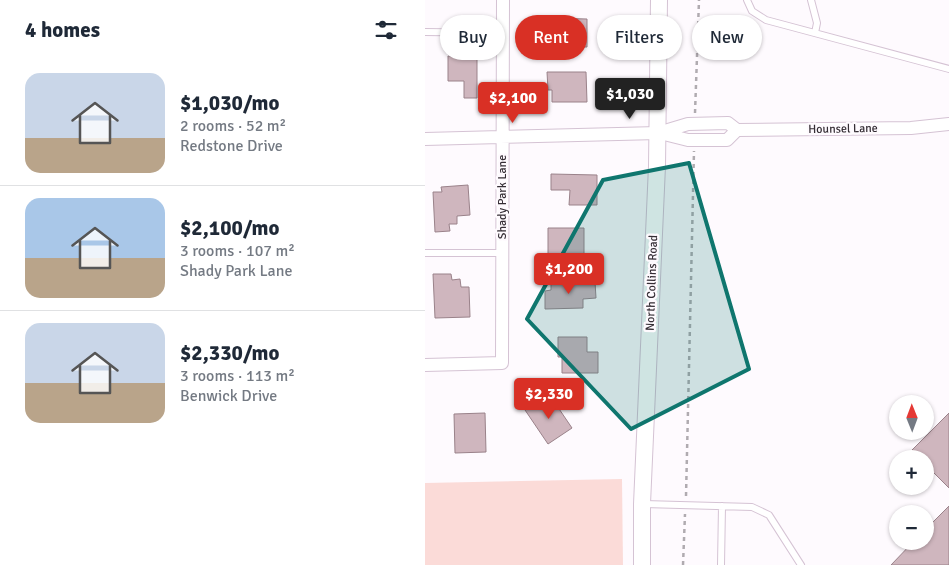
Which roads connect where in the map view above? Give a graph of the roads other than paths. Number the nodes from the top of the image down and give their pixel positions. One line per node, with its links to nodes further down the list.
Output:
1 (503, 0): 5 (street, Shady Park Lane)
2 (659, 0): 13 (street, North Collins Road)
3 (747, 0): 8 (lane)
4 (811, 0): 8 (lane)
5 (503, 15)
6 (425, 32): 7 (lane)
7 (440, 32)
8 (815, 33): 10 (lane)
9 (503, 60): 14 (street, Shady Park Lane)
10 (949, 68)
11 (949, 124): 12 (street, Hounsel Lane)
12 (737, 130): 13 (street, Hounsel Lane); 13 (street, Hounsel Lane)
13 (658, 132): 14 (street); 19 (street, North Collins Road)
14 (502, 138): 15 (street); 17 (street, Shady Park Lane)
15 (425, 139)
16 (425, 253): 17 (lane)
17 (502, 253): 18 (street, Shady Park Lane)
18 (425, 365)
19 (642, 504): 20 (lane); 21 (street, North Collins Road)
20 (722, 506): 22 (lane); 23 (lane)
21 (642, 565)
22 (721, 565)
23 (801, 565)

